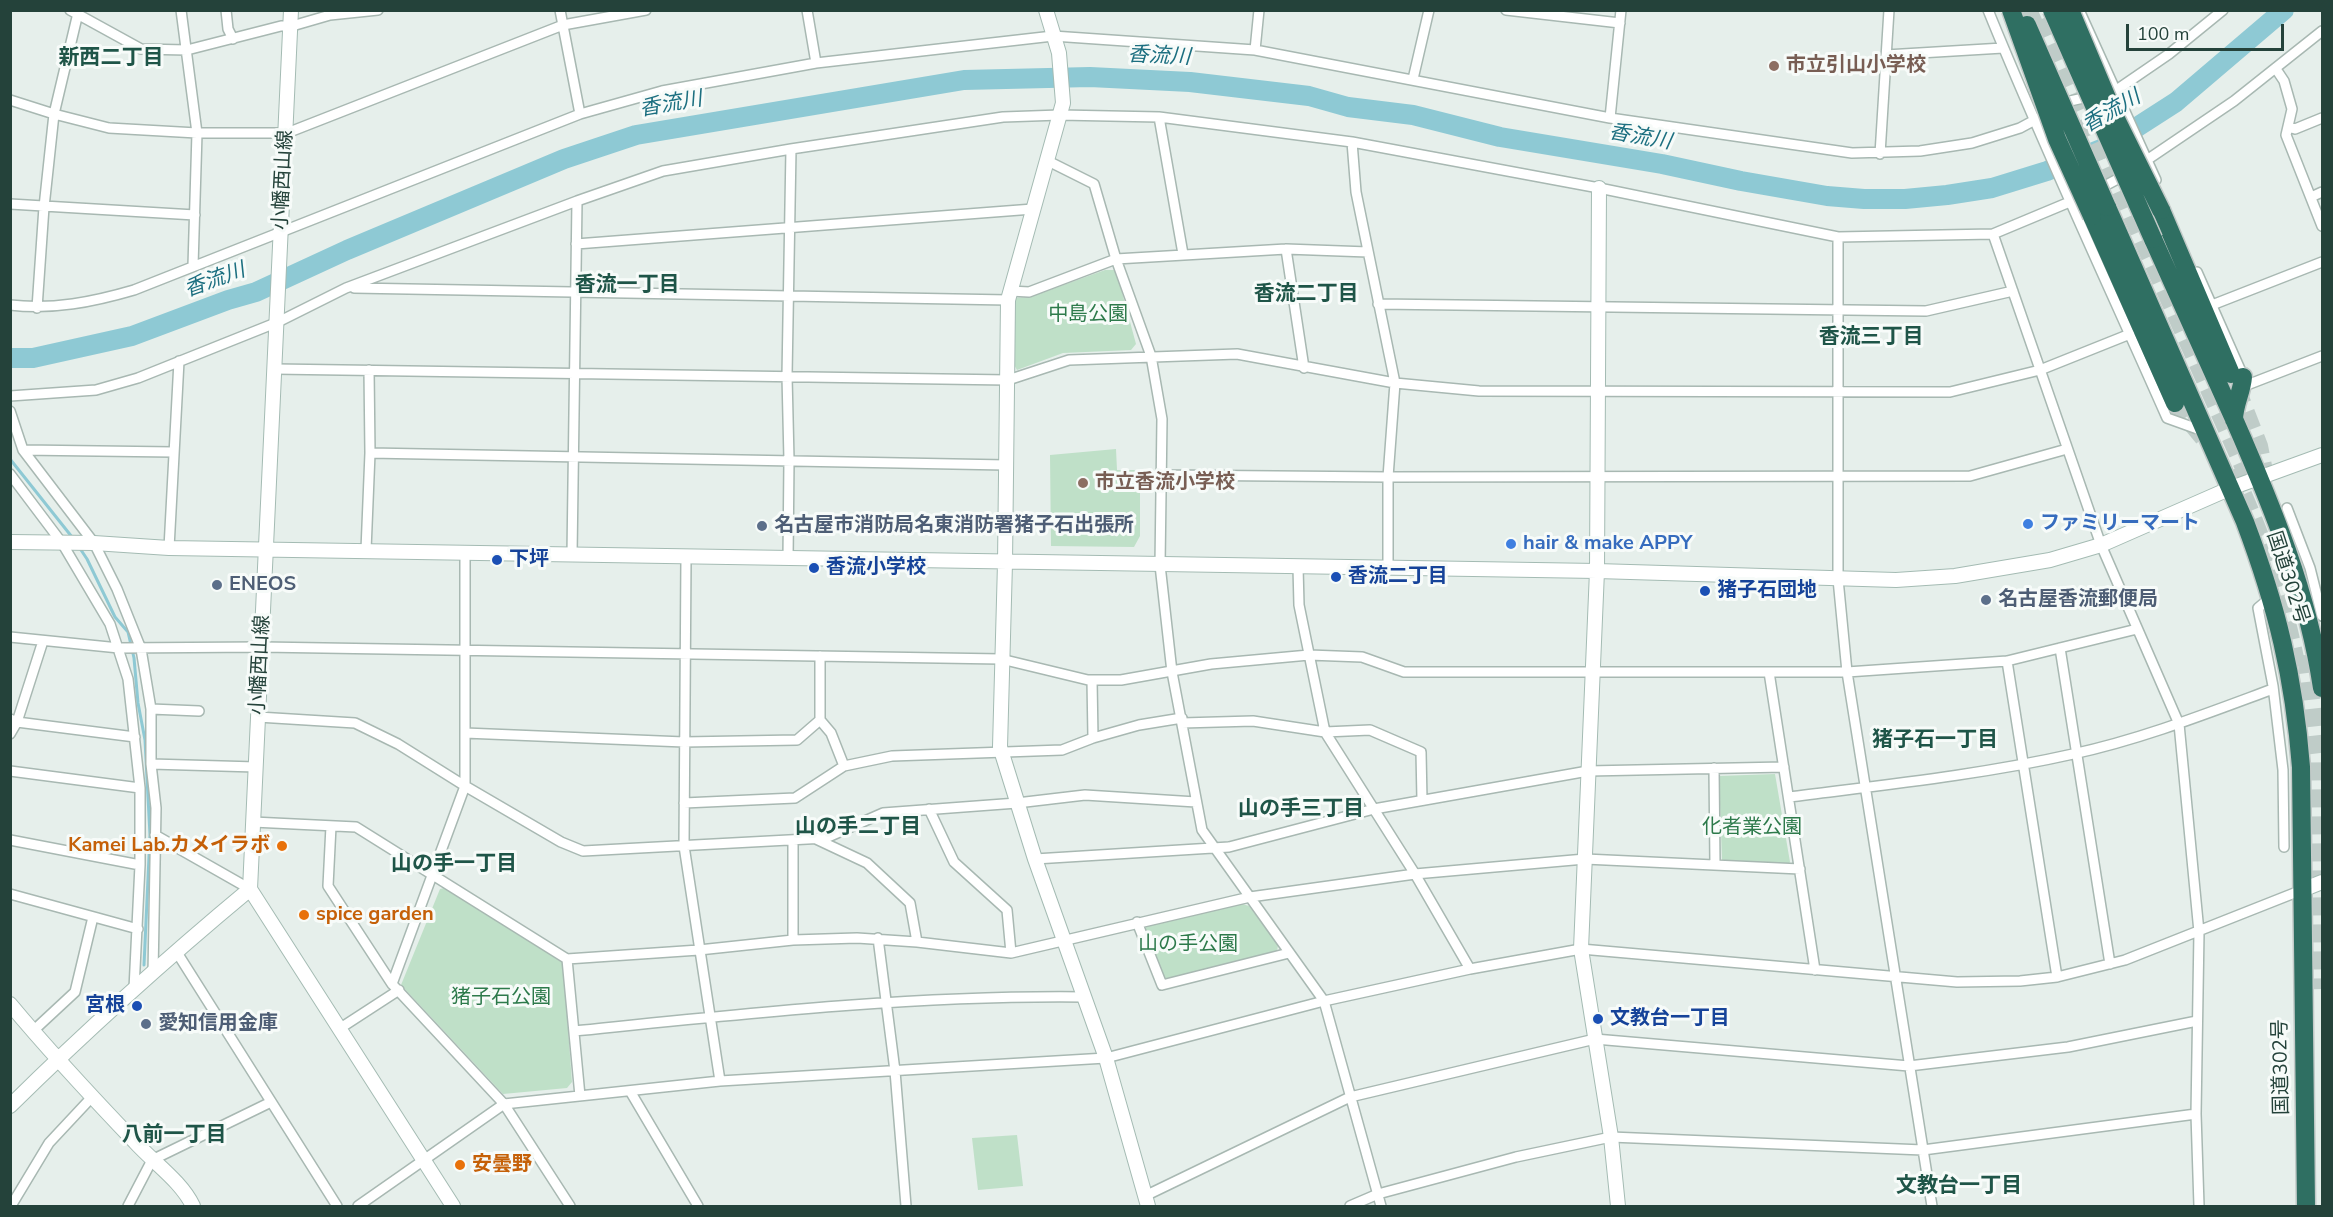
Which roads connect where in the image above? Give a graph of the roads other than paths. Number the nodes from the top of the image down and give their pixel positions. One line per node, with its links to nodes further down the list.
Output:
1 (181, 10): 30 (street)
2 (226, 10): 27 (street)
3 (291, 10): 24 (street, 小幡西山線)
4 (378, 10): 24 (street)
5 (560, 10): 23 (street)
6 (646, 10): 23 (street)
7 (807, 10): 32 (street)
8 (1046, 10): 26 (street)
9 (1259, 10): 29 (street)
10 (1429, 10): 34 (street)
11 (1506, 10): 22 (street)
12 (1621, 10): 22 (street)
13 (1889, 10): 31 (street)
14 (1988, 10): 28 (street)
15 (2011, 10): 60 (highway, bridge)
16 (2020, 10): 60 (highway, 国道302号, bridge)
17 (2052, 10): 104 (highway, 国道302号, bridge)
18 (2070, 10): 35 (highway, bridge)
19 (2079, 10): 35 (highway, bridge)
20 (2223, 10): 35 (street)
21 (74, 12): 30 (street); 37 (street)
22 (1620, 23): 41 (street)
23 (563, 25): 38 (street); 46 (street)
24 (292, 26): 27 (street); 46 (street, 小幡西山線)
25 (2322, 31): 33 (street)
26 (1053, 36): 29 (street); 32 (street); 39 (street)
27 (233, 39): 30 (street)
28 (2003, 48): 31 (street); 43 (street)
29 (1255, 50): 34 (street)
30 (187, 51): 45 (street)
31 (1886, 55): 49 (street)
32 (816, 63): 38 (street)
33 (2276, 69): 44 (street); 50 (street)
34 (1413, 79): 41 (street)
35 (2110, 93): 43 (street); 50 (street); 95 (highway, bridge)
36 (10, 100): 37 (street)
37 (54, 114): 45 (street); 58 (street)
38 (580, 114): 64 (street)
39 (1060, 115): 40 (street); 48 (street); 51 (street)
40 (1159, 117): 47 (street); 70 (street)
41 (1610, 118): 49 (street)
42 (2322, 118): 44 (street)
43 (2033, 122): 49 (street); 56 (street)
44 (2288, 127): 54 (street)
45 (197, 133): 46 (street); 61 (street)
46 (287, 133): 64 (street, 小幡西山線)
47 (1352, 142): 52 (street); 69 (street)
48 (791, 149): 55 (street); 63 (street)
49 (1880, 154)
50 (2145, 158): 56 (street); 81 (street)
51 (1048, 161): 59 (street); 71 (street)
52 (1599, 188): 66 (street); 82 (street)
53 (2322, 192): 54 (street)
54 (2311, 197): 62 (street)
55 (577, 201): 67 (street); 74 (street)
56 (2072, 202): 65 (street); 86 (street)
57 (10, 204): 58 (street)
58 (44, 207): 61 (street); 83 (street)
59 (1033, 209): 63 (street); 78 (street)
60 (2099, 212): 102 (highway); 105 (highway, 国道302号)
61 (195, 214): 73 (street)
62 (2322, 226)
63 (789, 227): 67 (street); 77 (street)
64 (282, 231): 73 (street); 85 (street, 小幡西山線)
65 (1993, 234): 66 (street); 76 (street)
66 (1838, 237): 84 (street)
67 (576, 244): 75 (street)
68 (1286, 249): 69 (street); 70 (street); 90 (street)
69 (1368, 252): 79 (street)
70 (1183, 254): 71 (street)
71 (1116, 259): 78 (street); 87 (street)
72 (2322, 262): 81 (street)
73 (193, 266): 83 (street)
74 (346, 288): 75 (street); 85 (street)
75 (576, 291): 77 (street); 94 (street)
76 (2013, 291): 84 (street); 93 (street)
77 (788, 296): 78 (street); 96 (street)
78 (1009, 296): 97 (street)
79 (1378, 304): 82 (street); 98 (street)
80 (10, 305): 83 (street)
81 (2212, 305): 95 (street)
82 (1599, 307): 84 (street); 99 (street)
83 (37, 308)
84 (1838, 310): 100 (street)
85 (278, 317): 89 (street); 91 (street, 小幡西山線)
86 (2130, 334): 93 (street); 105 (street)
87 (1151, 356): 90 (street); 97 (street); 115 (street)
88 (2322, 356): 95 (street)
89 (179, 361): 101 (street); 108 (street)
90 (1304, 368): 98 (street)
91 (275, 369): 92 (street); 128 (street, 小幡西山線)
92 (369, 370): 94 (street); 109 (street)
93 (2040, 370): 100 (street); 106 (street)
94 (574, 373): 96 (street); 111 (street)
95 (2237, 375): 104 (highway)
96 (787, 376): 97 (street); 112 (street)
97 (1008, 380): 113 (street)
98 (1395, 383): 99 (street); 116 (street)
99 (1598, 391): 100 (street); 117 (street)
100 (1838, 392): 118 (street)
101 (10, 396)
102 (2175, 403)
103 (10, 411): 107 (street)
104 (2234, 420): 119 (highway, 国道302号)
105 (2207, 433): 120 (highway, 国道302号)
106 (2067, 449): 118 (street); 126 (street)
107 (23, 450): 108 (street); 125 (street)
108 (173, 453): 127 (street)
109 (370, 453): 111 (street); 129 (street)
110 (2322, 454): 119 (street)
111 (574, 457): 112 (street); 132 (street)
112 (789, 460): 113 (street); 134 (street)
113 (1006, 465): 135 (street)
114 (10, 474): 124 (street)
115 (1162, 475): 116 (street); 136 (street)
116 (1388, 477): 117 (street); 138 (street)
117 (1598, 477): 118 (street); 139 (street)
118 (1838, 477): 140 (street)
119 (2261, 478): 120 (street); 123 (highway, 国道302号)
120 (2231, 488): 126 (street); 141 (highway, 国道302号)
121 (2287, 508): 130 (street)
122 (10, 542): 124 (street)
123 (2285, 542): 130 (highway); 161 (highway, 国道302号)
124 (62, 543): 125 (street); 147 (street)
125 (94, 543): 127 (street); 148 (street)
126 (2100, 545): 140 (street); 143 (street)
127 (169, 548): 128 (street)
128 (266, 549): 129 (street); 146 (street, 小幡西山線)
129 (366, 550): 131 (street)
130 (2304, 551): 142 (street)
131 (465, 554): 132 (street); 150 (street)
132 (572, 555): 133 (street)
133 (686, 557): 134 (street); 151 (street)
134 (788, 559): 135 (street)
135 (1005, 563): 136 (street); 154 (street)
136 (1160, 565): 137 (street); 156 (street)
137 (1298, 567): 138 (street); 152 (street)
138 (1388, 568): 139 (street)
139 (1597, 571): 140 (street); 157 (street)
140 (1838, 579): 159 (street)
141 (2271, 597): 162 (street); 190 (highway, 国道302号)
142 (2322, 616)
143 (2137, 629): 149 (street); 169 (street)
144 (10, 637): 145 (street)
145 (43, 641): 147 (street); 167 (street)
146 (262, 647): 148 (street); 150 (street); 165 (street, 小幡西山線)
147 (119, 648): 148 (street); 173 (street)
148 (141, 648): 163 (street)
149 (2060, 648): 155 (street); 177 (street)
150 (465, 651): 151 (street); 171 (street)
151 (685, 654): 153 (street); 175 (street)
152 (1309, 655): 156 (street); 157 (street); 170 (street)
153 (820, 656): 154 (street); 166 (street)
154 (1001, 659): 160 (street); 176 (street)
155 (2007, 661): 159 (street); 179 (street)
156 (1172, 672): 160 (street); 168 (street)
157 (1593, 672): 158 (street); 185 (street)
158 (1769, 672): 159 (street); 181 (street)
159 (1847, 672): 188 (street)
160 (1092, 680): 174 (street)
161 (2322, 688)
162 (2273, 689): 169 (street); 186 (street)
163 (151, 709): 164 (street); 178 (street)
164 (199, 711)
165 (258, 717): 182 (street, 小幡西山線); 187 (street)
166 (820, 720): 175 (street); 180 (street)
167 (14, 721): 172 (street); 173 (street)
168 (1182, 721): 170 (street); 174 (street); 194 (street)
169 (2179, 724): 177 (street); 222 (street)
170 (1325, 732): 192 (street); 197 (street)
171 (465, 733): 175 (street); 187 (street)
172 (10, 734)
173 (135, 737): 189 (street)
174 (1093, 738): 176 (street)
175 (684, 742): 193 (street)
176 (1002, 753): 180 (street); 195 (street)
177 (2075, 754): 179 (street); 233 (street)
178 (152, 764): 182 (street); 200 (street)
179 (2023, 764): 188 (street); 238 (street)
180 (844, 766): 193 (street)
181 (1784, 766): 183 (street); 191 (street)
182 (256, 767): 198 (street, 小幡西山線)
183 (1714, 768): 185 (street); 210 (street)
184 (10, 771): 189 (street)
185 (1588, 771): 192 (street); 207 (street)
186 (2283, 776): 190 (street); 205 (street)
187 (465, 786): 204 (street); 212 (street)
188 (1865, 787): 191 (street); 237 (street)
189 (140, 788): 209 (street)
190 (2302, 788): 216 (highway, 国道302号)
191 (1789, 797): 211 (street)
192 (1422, 800): 197 (street)
193 (684, 802): 204 (street)
194 (1196, 802): 195 (street); 206 (street)
195 (1017, 803): 196 (street); 208 (street)
196 (929, 809): 201 (street); 230 (street)
197 (1374, 809): 206 (street); 213 (street)
198 (253, 822): 199 (street); 215 (street, 小幡西山線)
199 (331, 825): 212 (street); 239 (street)
200 (155, 835): 215 (street); 236 (street)
201 (815, 838): 203 (street); 226 (street)
202 (10, 840): 209 (street)
203 (793, 840): 204 (street); 225 (street)
204 (684, 846): 227 (street)
205 (2284, 847)
206 (1216, 848): 208 (street); 218 (street)
207 (1584, 859): 210 (street); 213 (street); 228 (street)
208 (1035, 860): 224 (street)
209 (140, 865): 221 (street)
210 (1715, 865): 211 (street)
211 (1800, 869): 235 (street)
212 (433, 874): 232 (street); 239 (street)
213 (1414, 874): 218 (street); 234 (street)
214 (2322, 882): 216 (street)
215 (250, 889): 229 (street); 247 (street)
216 (2302, 890): 222 (street); 284 (highway, 国道302号)
217 (10, 894): 219 (street)
218 (1250, 897): 220 (street); 231 (street)
219 (93, 917): 221 (street); 248 (street)
220 (1137, 922): 224 (street); 231 (street)
221 (138, 929): 240 (street)
222 (2199, 932): 233 (street); 246 (street)
223 (878, 938): 225 (street); 226 (street); 243 (street)
224 (1063, 939): 230 (street); 241 (street)
225 (792, 940): 227 (street)
226 (917, 942): 230 (street)
227 (699, 950): 232 (street); 245 (street)
228 (1581, 950): 234 (street); 235 (street); 250 (street)
229 (176, 951): 236 (street); 260 (street)
230 (1011, 953)
231 (1289, 953): 242 (street)
232 (567, 959): 249 (street)
233 (2110, 964): 238 (street)
234 (1470, 969): 242 (street)
235 (1815, 970): 237 (street)
236 (153, 974): 240 (street)
237 (1895, 977): 238 (street); 253 (street)
238 (2056, 977)
239 (395, 987): 247 (street); 261 (street)
240 (134, 989): 252 (street)
241 (1084, 997): 243 (street); 251 (street)
242 (1324, 1001): 251 (street); 259 (street)
243 (887, 1003): 245 (street); 254 (street)
244 (10, 1004): 248 (street)
245 (710, 1017): 249 (street); 255 (street)
246 (2197, 1021): 253 (street); 263 (street)
247 (339, 1029): 267 (street)
248 (33, 1030): 252 (street)
249 (574, 1031): 257 (street)
250 (1595, 1039): 253 (street); 259 (street); 264 (street)
251 (1106, 1058): 254 (street); 269 (street)
252 (57, 1060): 258 (street); 262 (street)
253 (1909, 1066): 265 (street)
254 (895, 1071): 255 (street); 278 (street)
255 (720, 1081): 256 (street)
256 (630, 1091): 257 (street); 277 (street)
257 (580, 1096): 261 (street)
258 (92, 1097): 266 (street); 270 (street)
259 (1350, 1097): 268 (street); 269 (street)
260 (271, 1102): 266 (street); 273 (street)
261 (504, 1104): 267 (street); 276 (street)
262 (10, 1106)
263 (2196, 1114): 265 (street); 283 (street)
264 (1611, 1137): 265 (street); 268 (street); 281 (street)
265 (1923, 1150): 282 (street)
266 (152, 1160): 271 (street); 272 (street)
267 (423, 1161): 274 (street); 275 (street)
268 (1378, 1194): 279 (street); 280 (street)
269 (1146, 1201)
270 (11, 1206)
271 (128, 1206)
272 (193, 1206)
273 (337, 1206)
274 (358, 1206)
275 (453, 1206)
276 (570, 1206)
277 (698, 1206)
278 (906, 1206)
279 (1350, 1206)
280 (1381, 1206)
281 (1618, 1206)
282 (1932, 1206)
283 (2199, 1206)
284 (2306, 1206)

